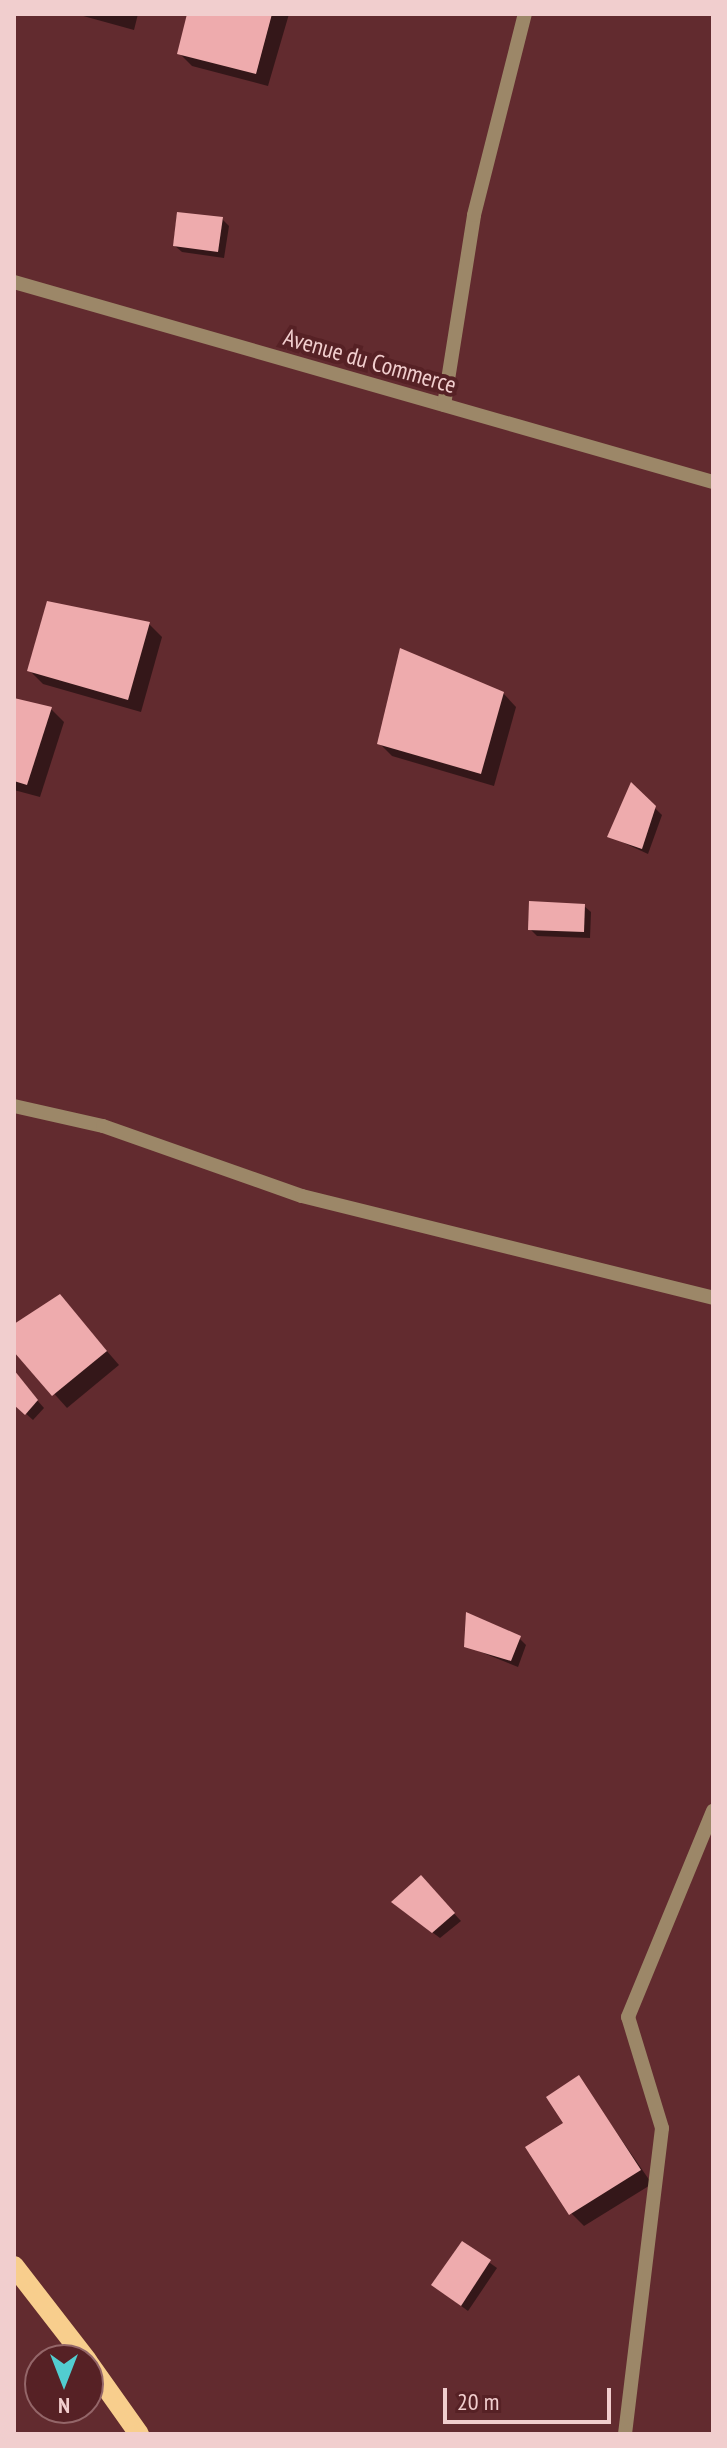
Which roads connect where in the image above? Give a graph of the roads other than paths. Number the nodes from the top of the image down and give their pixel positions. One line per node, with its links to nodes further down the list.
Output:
1 (525, 14): 3 (street)
2 (14, 282): 3 (street, Avenue du Commerce)
3 (444, 405): 4 (street, Avenue du Commerce)
4 (713, 482)
5 (14, 1106): 6 (street)
6 (713, 1298)
7 (713, 1811): 12 (street)
8 (14, 2266): 9 (main road)
9 (74, 2344)
10 (104, 2385): 11 (main road)
11 (139, 2434)
12 (625, 2434)

